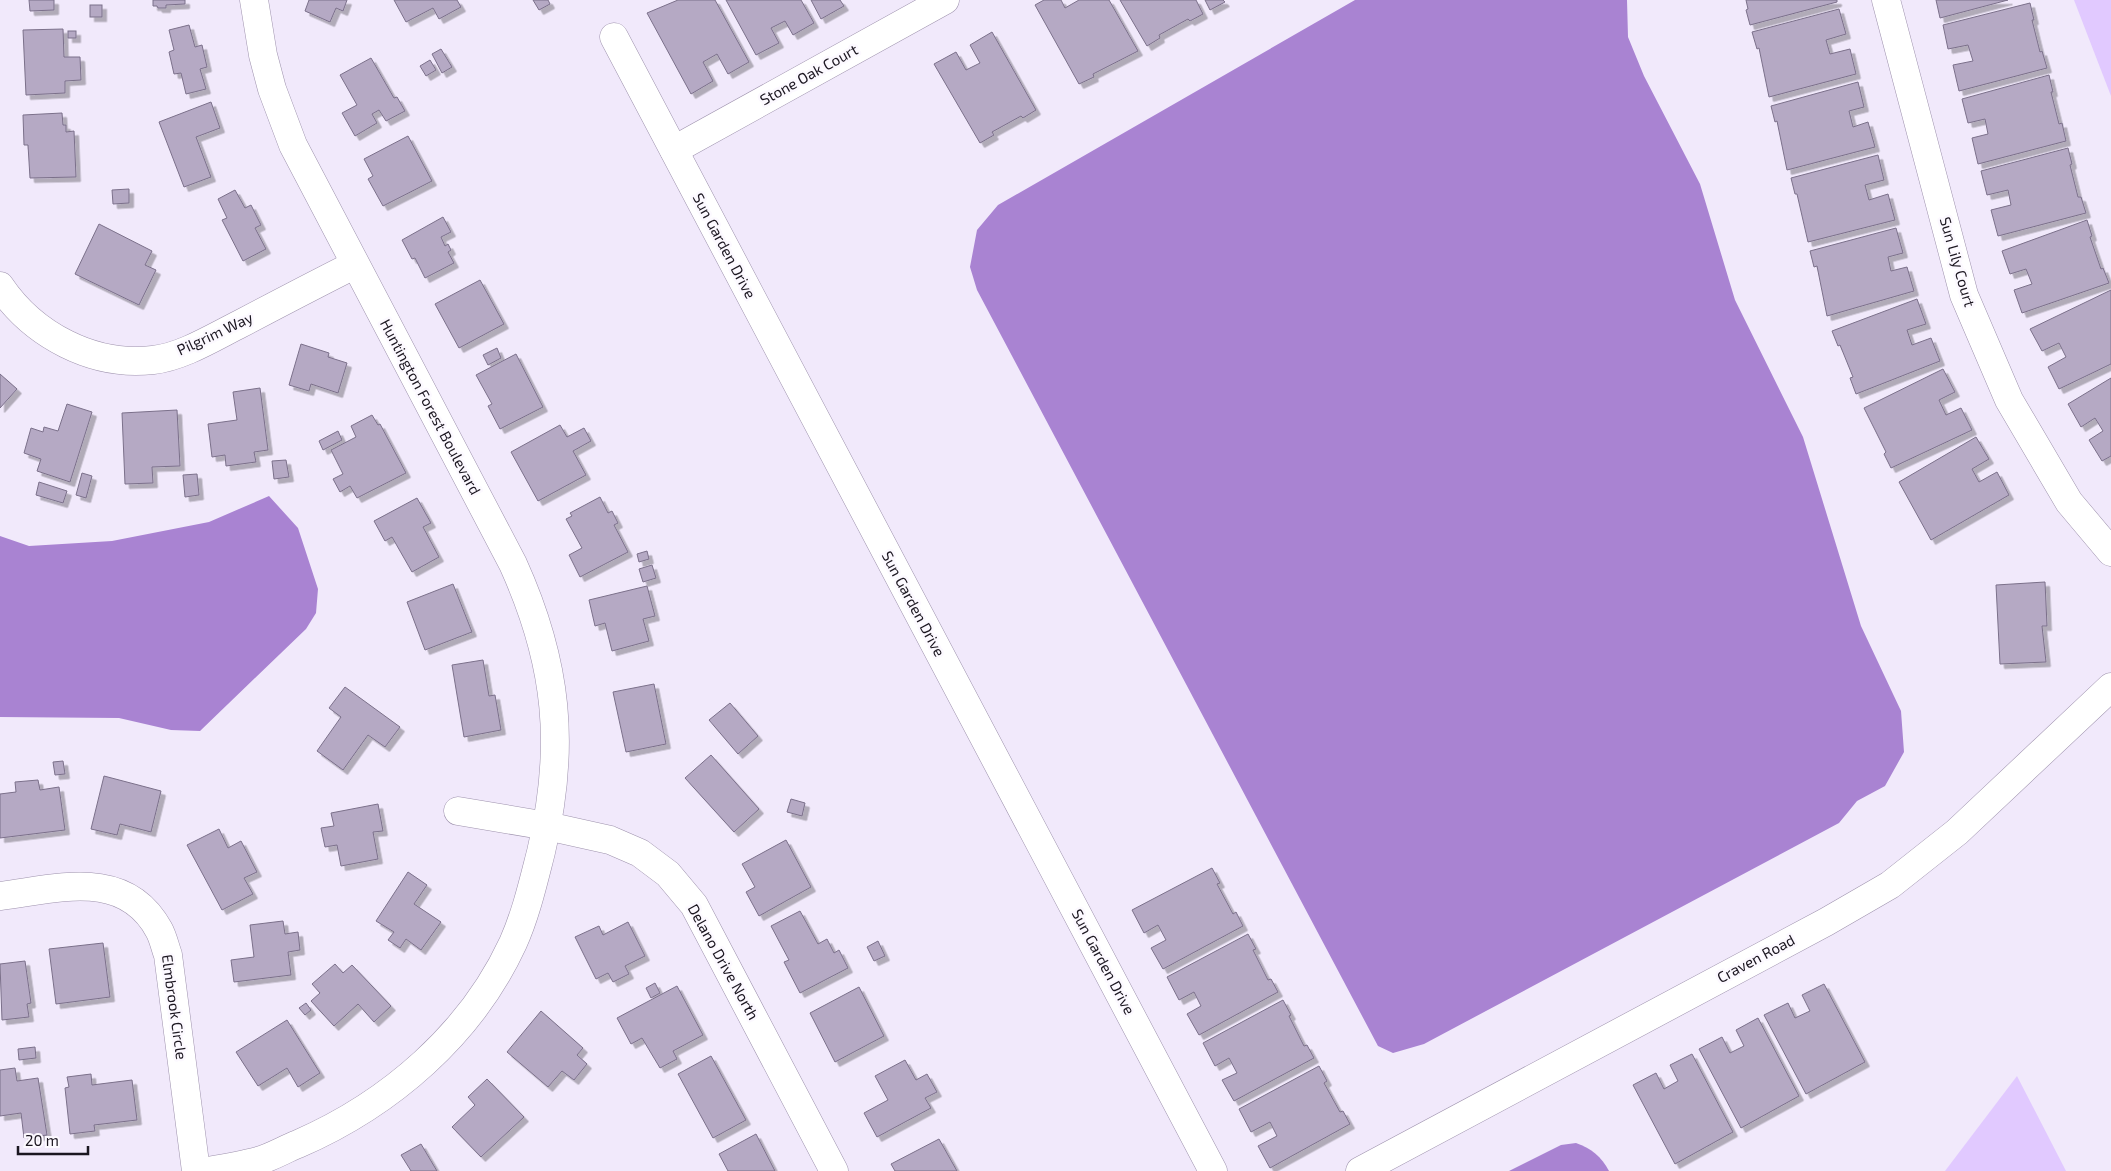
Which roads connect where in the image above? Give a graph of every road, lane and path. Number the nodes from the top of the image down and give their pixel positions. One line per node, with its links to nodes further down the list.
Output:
1 (254, 0): 6 (street, Huntington Forest Boulevard)
2 (945, 0): 5 (street, Stone Oak Court)
3 (1886, 0): 8 (street, Sun Lily Court)
4 (614, 37): 5 (street, Sun Garden Drive)
5 (674, 150): 16 (street, Sun Garden Drive)
6 (354, 264): 7 (street, Pilgrim Way); 11 (street, Huntington Forest Boulevard)
7 (0, 286)
8 (2111, 552)
9 (2111, 687): 17 (street, Craven Road)
10 (458, 811): 11 (street, Delano Drive North)
11 (547, 826): 14 (street, Huntington Forest Boulevard); 15 (street, Delano Drive North)
12 (0, 896): 13 (street, Elmbrook Circle)
13 (196, 1171)
14 (208, 1171)
15 (834, 1171)
16 (1213, 1171)
17 (1360, 1171)

